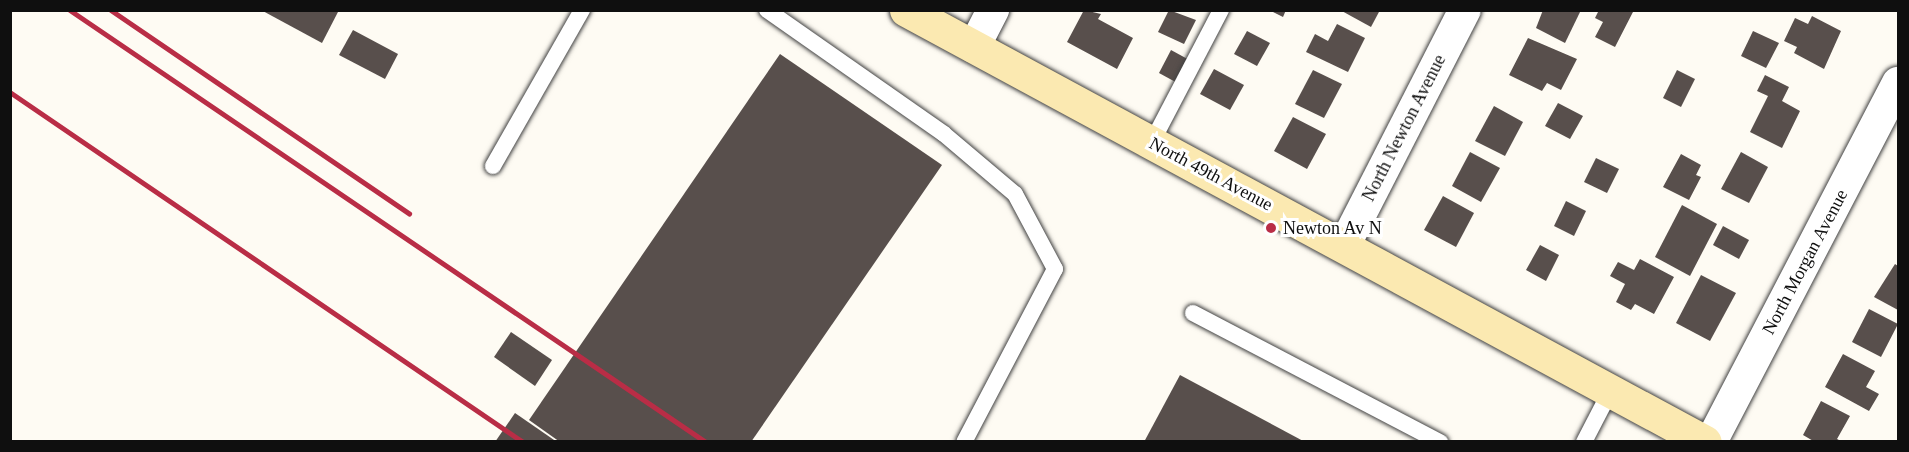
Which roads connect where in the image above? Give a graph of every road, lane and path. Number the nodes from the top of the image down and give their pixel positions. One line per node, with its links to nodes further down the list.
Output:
1 (582, 10): 10 (lane)
2 (767, 10): 14 (lane)
3 (906, 10): 7 (street, North 49th Avenue)
4 (993, 10): 7 (street)
5 (1221, 10): 9 (lane)
6 (1465, 10): 11 (street, North Newton Avenue)
7 (974, 47): 9 (street, North 49th Avenue)
8 (1899, 83): 18 (street, North Morgan Avenue)
9 (1152, 142): 11 (street, North 49th Avenue)
10 (493, 166)
11 (1344, 246): 13 (street, North 49th Avenue)
12 (1193, 313): 15 (lane)
13 (1611, 390): 16 (lane); 17 (street, North 49th Avenue)
14 (964, 441)
15 (1440, 441)
16 (1584, 441)
17 (1705, 441)
18 (1712, 441)

